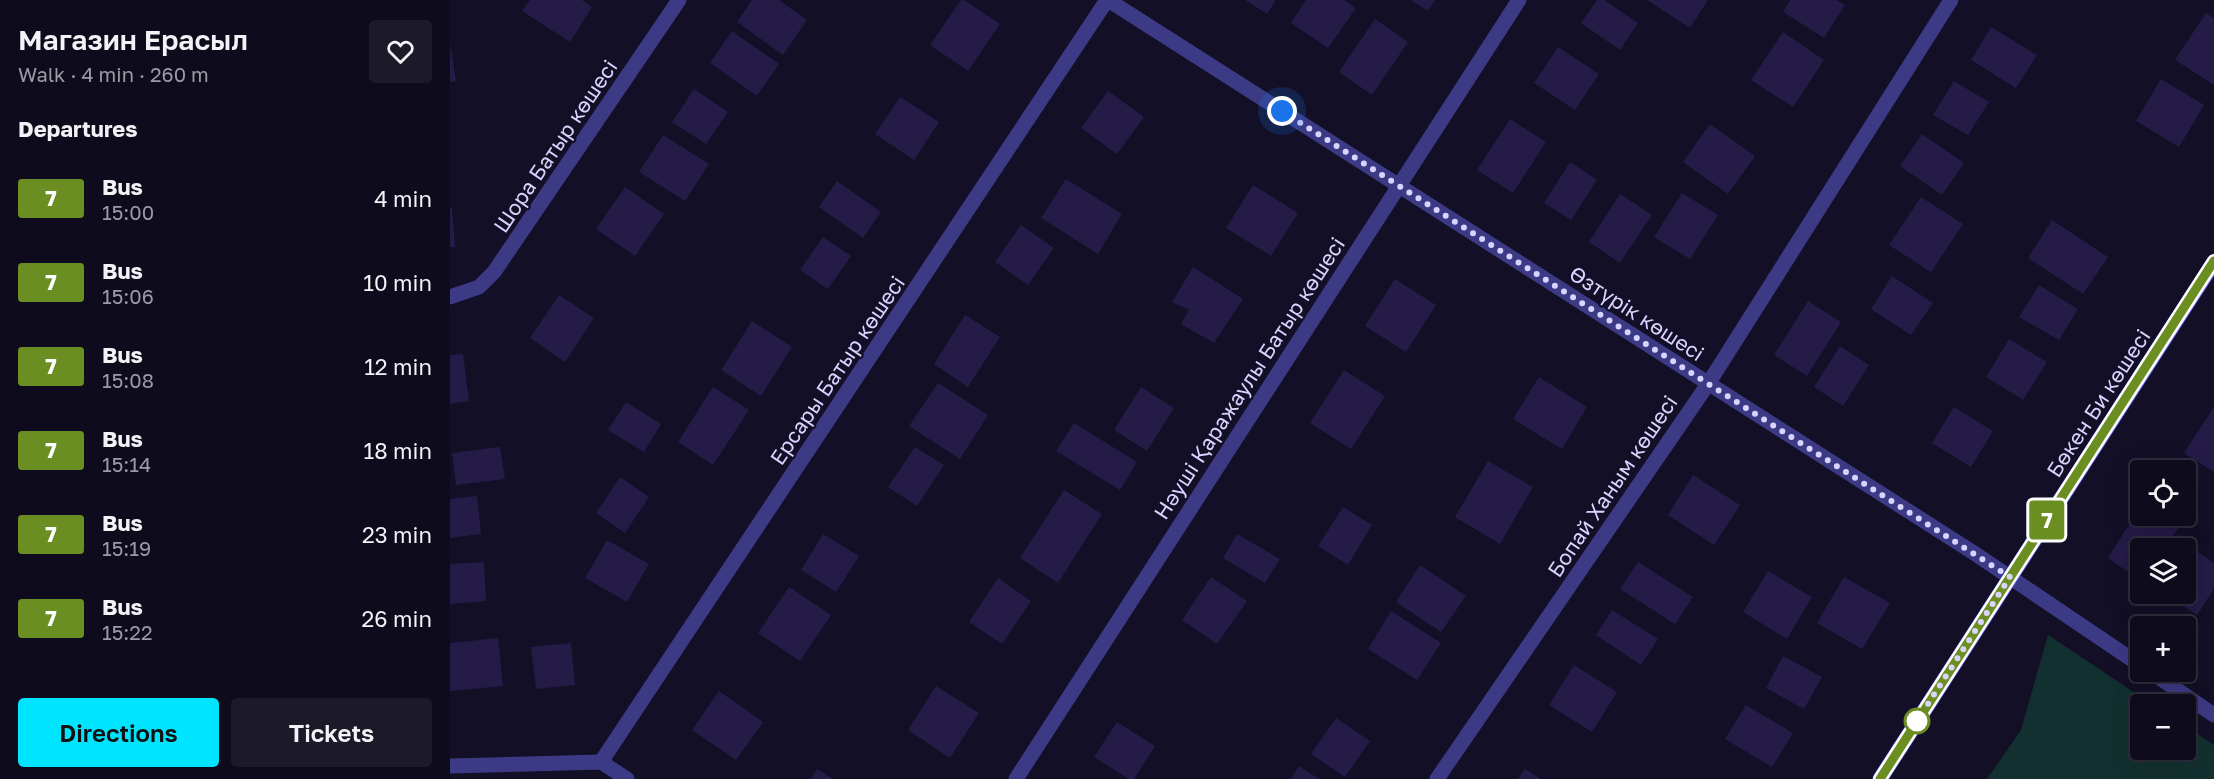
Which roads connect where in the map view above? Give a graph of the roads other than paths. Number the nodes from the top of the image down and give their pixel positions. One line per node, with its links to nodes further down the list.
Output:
1 (679, 0): 7 (street, Шора Батыр көшесі)
2 (1108, 0): 5 (street, Өзтүрік көшесі); 13 (street, Ерсары Батыр көшесі)
3 (1519, 0): 5 (street, Нәуші Қаражаулы Батыр көшесі)
4 (1951, 0): 8 (street, Бопай Ханым көшесі)
5 (1398, 185): 8 (street, Өзтүрік көшесі); 16 (street, Нәуші Қаражаулы Батыр көшесі)
6 (2214, 261): 9 (street, Бөкен Би көшесі)
7 (450, 297)
8 (1708, 384): 9 (street, Өзтүрік көшесі); 17 (street, Бопай Ханым көшесі)
9 (2010, 577): 10 (street, Өзтүрік көшесі); 18 (street, Бөкен Би көшесі)
10 (2130, 658)
11 (2166, 682): 12 (street)
12 (2214, 715)
13 (601, 762): 14 (street); 15 (street)
14 (450, 766)
15 (627, 779)
16 (1016, 779)
17 (1437, 779)
18 (1880, 779)

